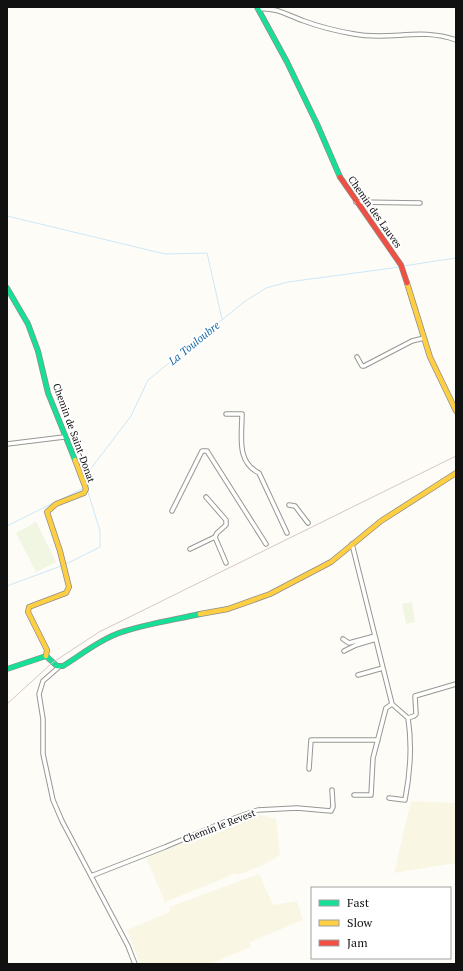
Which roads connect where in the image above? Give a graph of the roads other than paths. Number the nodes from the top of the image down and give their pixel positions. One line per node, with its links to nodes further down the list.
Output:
1 (257, 8): 2 (street); 3 (street, Chemin des Lauves)
2 (456, 40)
3 (356, 202): 4 (street); 6 (street, Chemin des Lauves)
4 (420, 203)
5 (7, 288): 10 (street, Chemin de Saint-Donat)
6 (424, 338): 7 (street); 8 (street, Chemin des Lauves)
7 (357, 357)
8 (456, 411)
9 (226, 414): 17 (street)
10 (64, 437): 11 (street); 26 (street, Chemin de Saint-Donat)
11 (7, 444)
12 (456, 472): 20 (street)
13 (206, 497): 18 (street)
14 (289, 505): 16 (street)
15 (172, 511): 19 (street)
16 (308, 523)
17 (288, 533)
18 (215, 538): 21 (street); 22 (street)
19 (266, 544)
20 (352, 544): 23 (street); 27 (street)
21 (190, 550)
22 (226, 563)
23 (375, 638): 24 (street); 25 (street); 28 (street)
24 (343, 639)
25 (344, 651)
26 (46, 656): 27 (street); 29 (street)
27 (59, 667): 39 (street)
28 (383, 668): 30 (street); 32 (street)
29 (7, 670)
30 (358, 675)
31 (456, 684): 33 (street)
32 (392, 704): 33 (street); 34 (street)
33 (408, 718): 38 (street)
34 (378, 740): 35 (street); 37 (street)
35 (309, 769)
36 (332, 790): 39 (street, Chemin le Revest)
37 (354, 795)
38 (389, 798)
39 (91, 876): 40 (street)
40 (135, 964)

